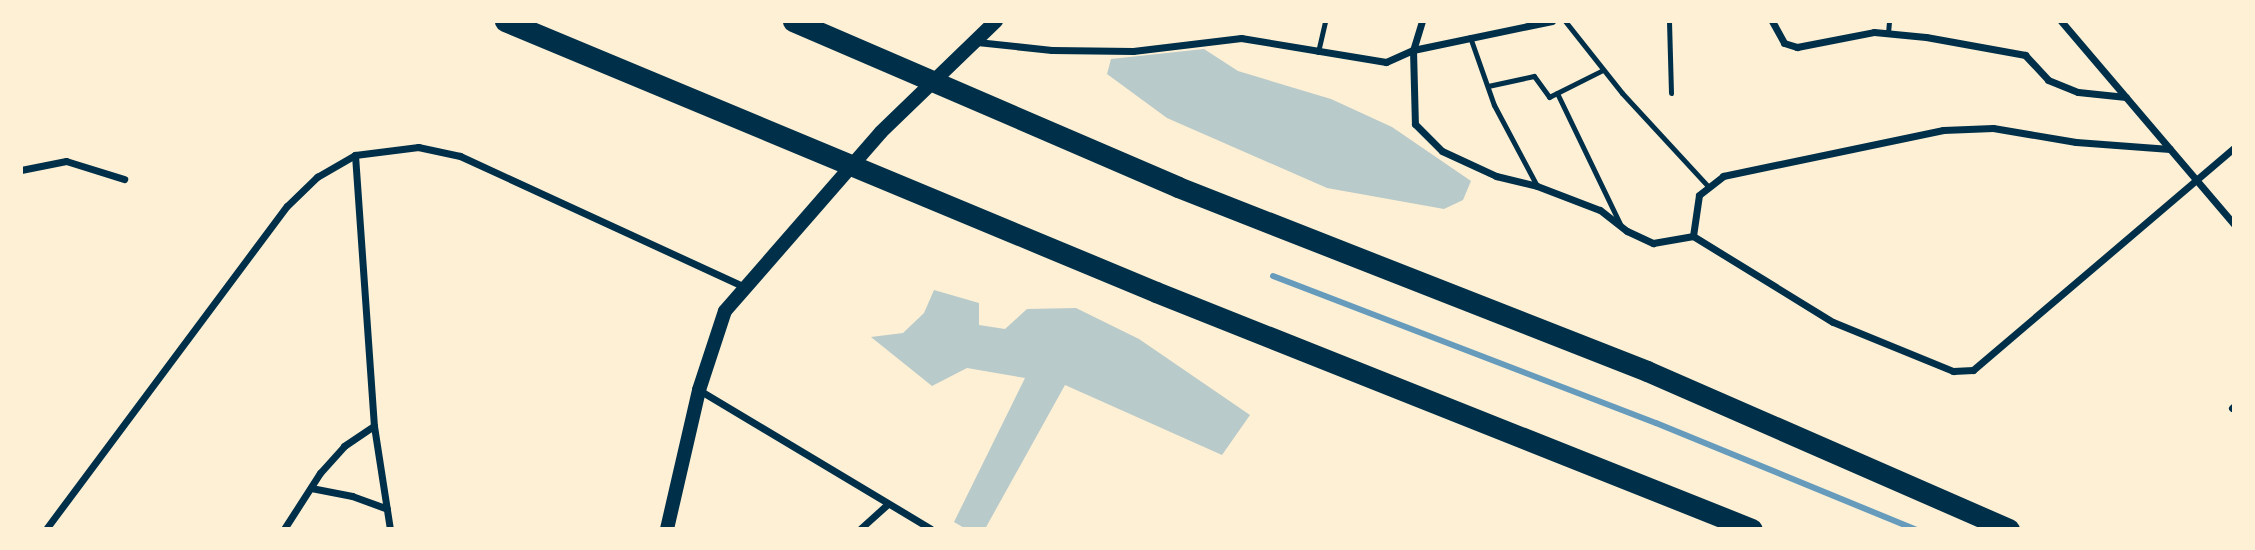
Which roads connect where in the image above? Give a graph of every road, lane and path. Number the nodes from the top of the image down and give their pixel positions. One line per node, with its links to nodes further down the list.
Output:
1 (505, 21): 45 (highway)
2 (793, 21): 46 (highway)
3 (996, 21): 14 (main road)
4 (1325, 21): 16 (lane)
5 (1422, 21): 15 (street)
6 (1552, 21): 13 (street)
7 (1565, 21): 17 (lane)
8 (1669, 21): 20 (lane)
9 (1772, 21): 12 (street)
10 (1889, 21): 12 (lane)
11 (2060, 21): 21 (street)
12 (1888, 33): 21 (street)
13 (1469, 37): 15 (street); 18 (lane)
14 (976, 42): 16 (street); 33 (main road)
15 (1413, 50): 16 (street); 29 (street)
16 (1318, 52)
17 (1603, 70): 19 (lane); 28 (lane)
18 (1488, 86): 19 (lane); 29 (lane)
19 (1557, 93): 30 (lane)
20 (1671, 93)
21 (2126, 97): 23 (street)
22 (2234, 148): 26 (street)
23 (2170, 149): 26 (street); 28 (street)
24 (355, 155): 33 (street); 35 (street); 39 (street)
25 (21, 170): 27 (street)
26 (2197, 178): 31 (street); 32 (street)
27 (124, 179)
28 (1707, 185): 32 (street)
29 (1537, 186): 30 (street)
30 (1620, 223): 32 (street)
31 (2234, 224)
32 (1693, 236)
33 (743, 286): 34 (main road)
34 (699, 390): 37 (street); 42 (main road)
35 (374, 426): 36 (street); 38 (street)
36 (311, 488): 38 (street); 40 (street)
37 (887, 505): 43 (street); 44 (street)
38 (387, 509): 41 (street)
39 (46, 529)
40 (284, 529)
41 (390, 529)
42 (667, 529)
43 (860, 529)
44 (931, 529)
45 (1752, 529)
46 (2008, 529)

